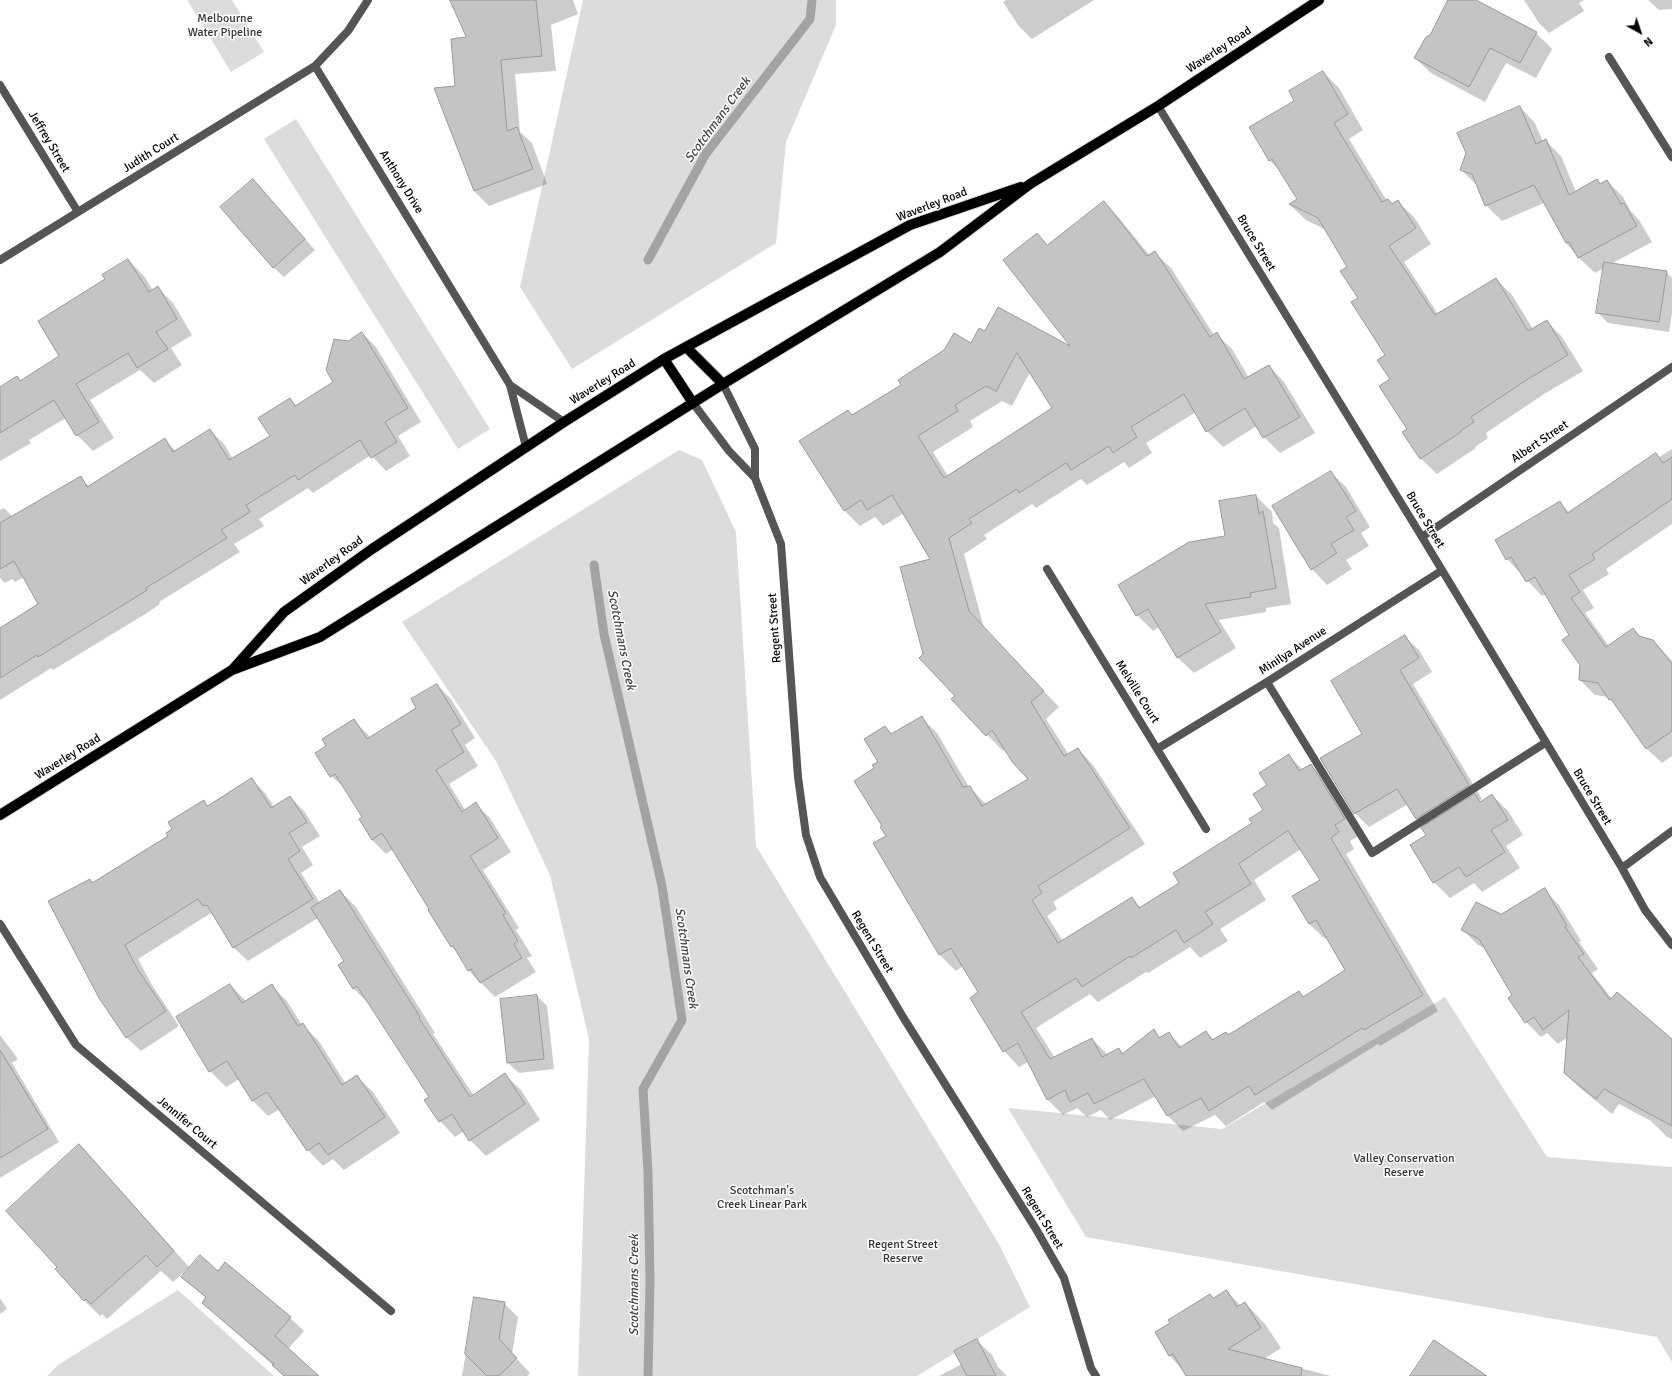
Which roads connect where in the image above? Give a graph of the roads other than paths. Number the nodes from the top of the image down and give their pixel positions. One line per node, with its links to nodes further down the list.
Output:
1 (368, 0): 4 (street)
2 (1319, 0): 6 (main road, Waverley Road)
3 (1609, 57): 7 (street)
4 (315, 66): 9 (street, Judith Court); 15 (street, Anthony Drive)
5 (0, 85): 9 (street, Jeffrey Street)
6 (1158, 106): 8 (main road, Waverley Road); 20 (street, Bruce Street)
7 (1672, 157)
8 (1030, 184): 11 (main road, Waverley Road); 14 (main road, Waverley Road)
9 (78, 212): 10 (street, Judith Court)
10 (0, 260)
11 (686, 347): 12 (main road, Waverley Road); 14 (main road)
12 (664, 359): 16 (main road); 17 (main road, Waverley Road)
13 (1672, 367): 20 (street, Albert Street)
14 (723, 384): 16 (main road, Waverley Road); 19 (street, Regent Street)
15 (510, 385): 17 (street, Anthony Drive); 18 (street, Anthony Drive)
16 (693, 403): 19 (street, Regent Street); 23 (main road, Waverley Road)
17 (564, 422): 18 (main road, Waverley Road)
18 (526, 447): 23 (main road, Waverley Road)
19 (755, 478): 34 (street, Regent Street)
20 (1422, 537): 22 (street, Bruce Street)
21 (1047, 568): 26 (street, Melville Court)
22 (1441, 571): 24 (street, Minilya Avenue); 25 (street, Bruce Street)
23 (232, 670): 27 (main road, Waverley Road)
24 (1267, 682): 25 (street); 26 (street, Minilya Avenue)
25 (1545, 743): 30 (street, Bruce Street)
26 (1157, 749): 28 (street, Melville Court)
27 (0, 815)
28 (1206, 829)
29 (1672, 831): 30 (street)
30 (1622, 868): 32 (street, Bruce Street)
31 (0, 924): 33 (street, Jennifer Court)
32 (1672, 945)
33 (391, 1311)
34 (1096, 1376)

